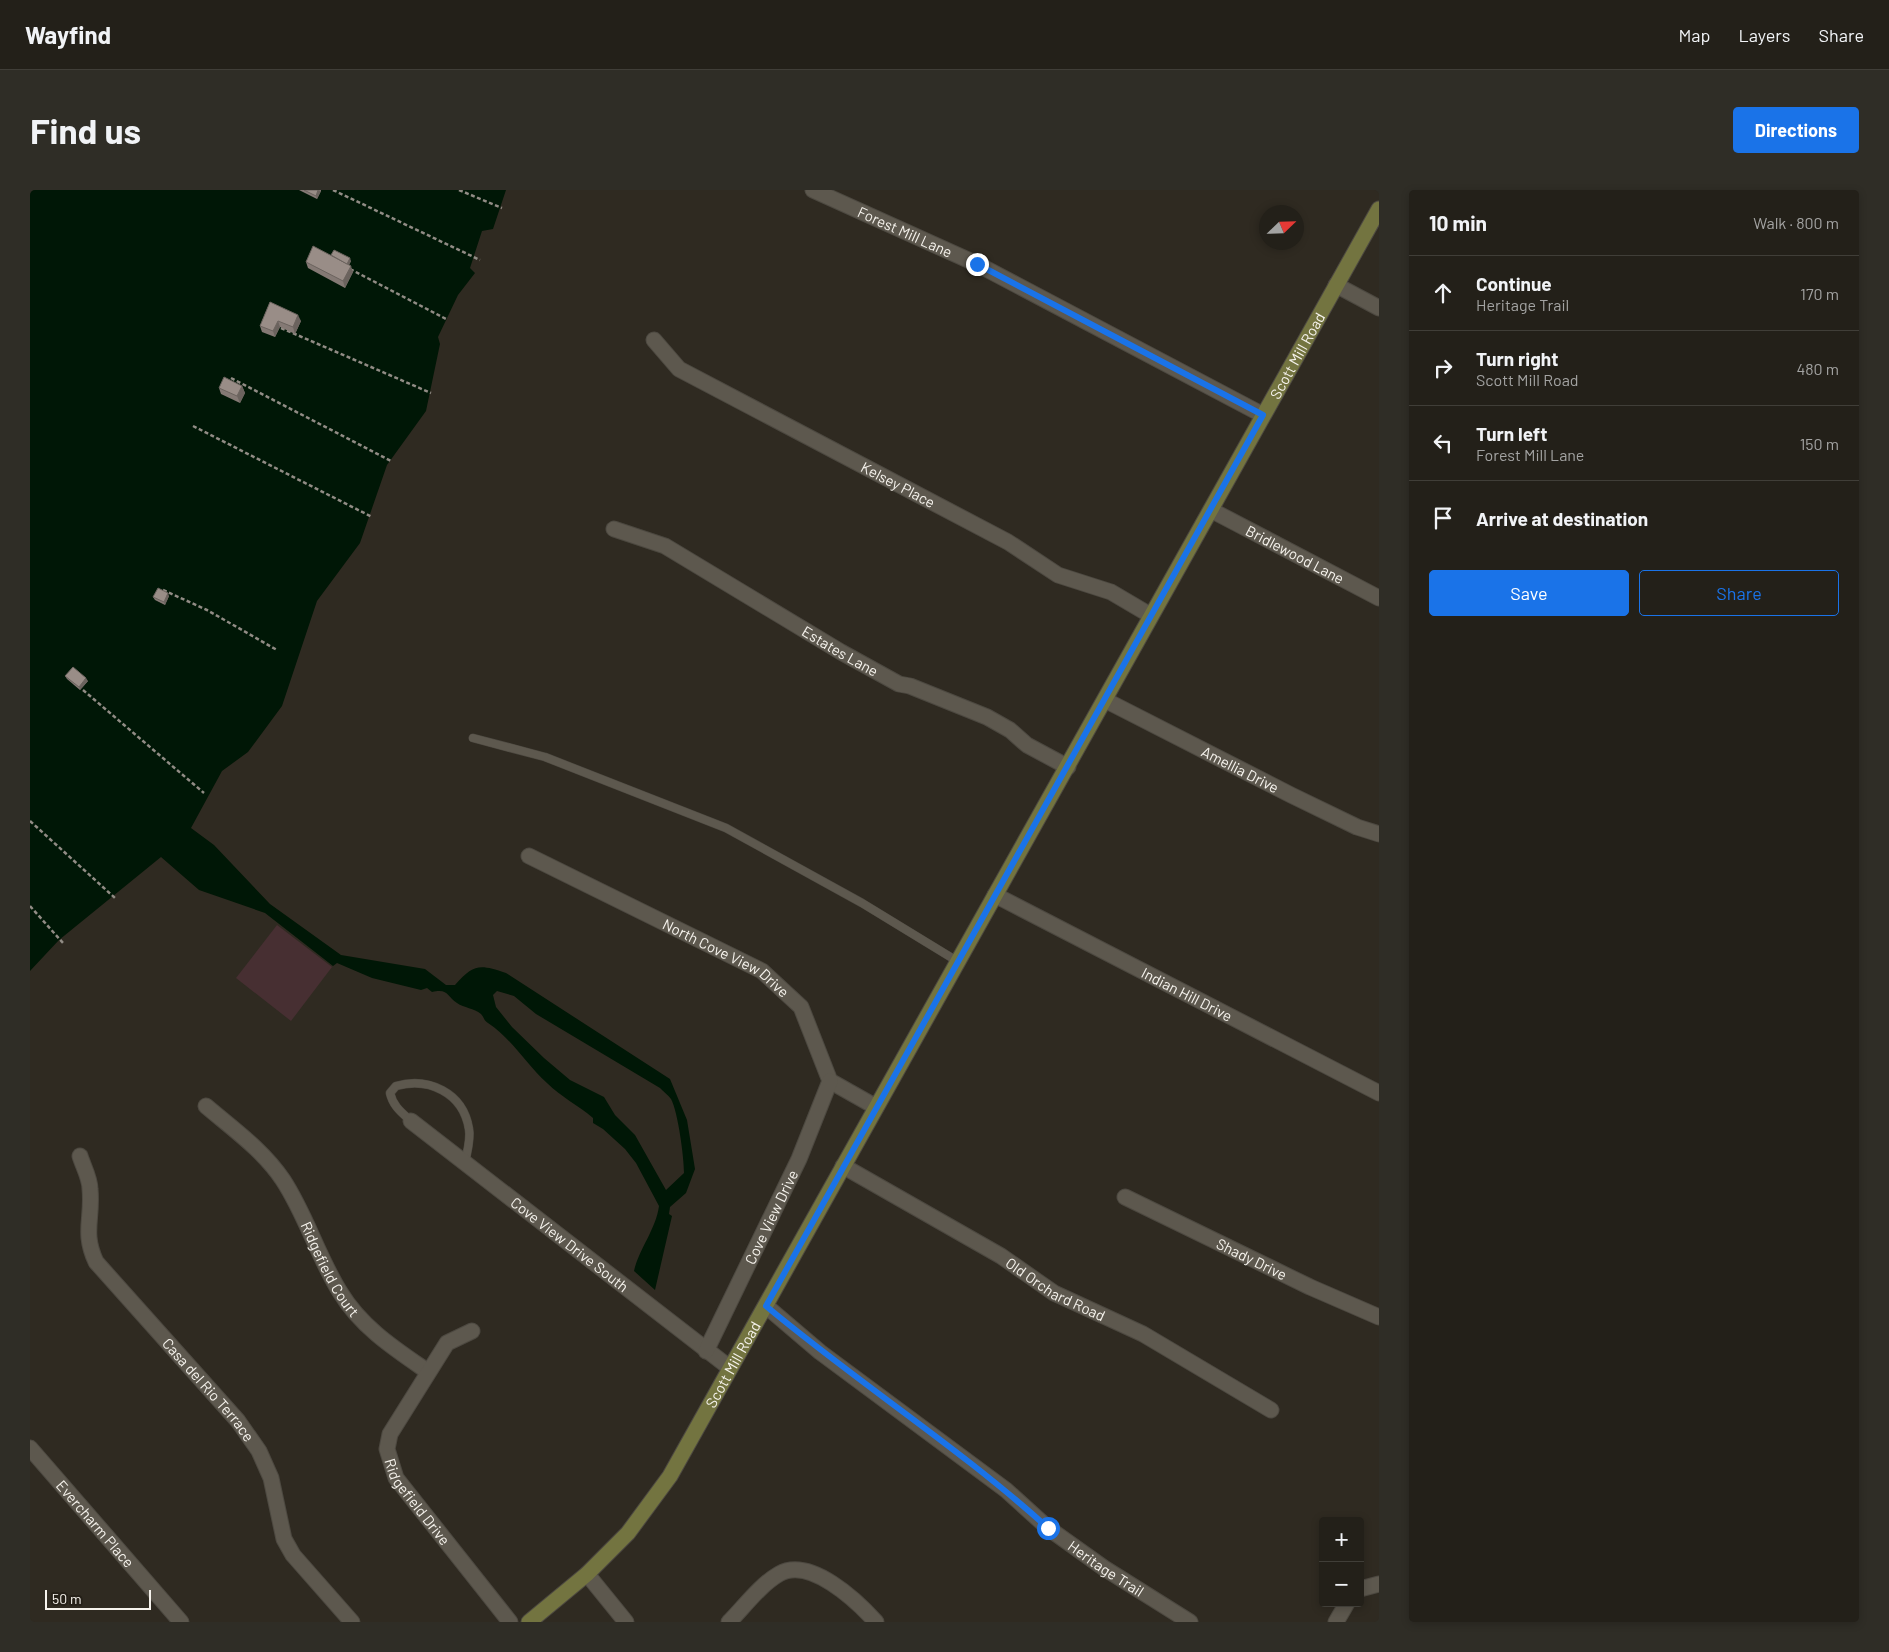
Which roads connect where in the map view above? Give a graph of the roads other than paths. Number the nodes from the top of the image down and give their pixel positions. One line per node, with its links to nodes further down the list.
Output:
1 (813, 190): 6 (street, Forest Mill Lane)
2 (1379, 209): 3 (street, Scott Mill Road)
3 (1336, 285): 4 (street); 6 (street, Scott Mill Road)
4 (1379, 308)
5 (654, 340): 10 (street, Kelsey Place)
6 (1263, 415): 7 (street, Scott Mill Road)
7 (1211, 510): 9 (street, Bridlewood Lane); 10 (street, Scott Mill Road)
8 (614, 529): 13 (street, Estates Lane)
9 (1379, 598)
10 (1150, 616): 11 (street, Scott Mill Road)
11 (1104, 700): 13 (street, Scott Mill Road); 14 (street, Amellia Drive)
12 (474, 738): 17 (lane)
13 (1068, 767): 16 (street, Scott Mill Road)
14 (1379, 834)
15 (529, 856): 18 (street, North Cove View Drive)
16 (995, 895): 17 (street, Scott Mill Road); 19 (street, Indian Hill Drive)
17 (958, 961): 21 (street, Scott Mill Road)
18 (830, 1081): 21 (street); 30 (street, Cove View Drive)
19 (1379, 1093)
20 (206, 1106): 32 (street, Ridgefield Court)
21 (876, 1107): 25 (street, Scott Mill Road)
22 (411, 1121): 24 (street, Cove View Drive South); 24 (lane)
23 (80, 1156): 38 (street, Casa del Rio Terrace)
24 (465, 1163): 30 (street, Cove View Drive South)
25 (843, 1166): 27 (street, Scott Mill Road); 33 (street, Old Orchard Road)
26 (1125, 1197): 28 (street, Shady Drive)
27 (766, 1306): 31 (street, Scott Mill Road); 44 (street, Heritage Trail)
28 (1379, 1317)
29 (472, 1330): 32 (street)
30 (706, 1351): 31 (street, Cove View Drive South)
31 (730, 1368): 35 (street, Scott Mill Road)
32 (427, 1371): 39 (street, Ridgefield Drive)
33 (1271, 1410)
34 (30, 1448): 37 (street, Evercharm Place)
35 (587, 1574): 40 (street, Scott Mill Road); 41 (street)
36 (1345, 1607): 45 (street)
37 (181, 1622)
38 (352, 1622)
39 (510, 1622)
40 (529, 1622)
41 (626, 1622)
42 (728, 1622): 43 (street)
43 (876, 1622)
44 (1190, 1622)
45 (1336, 1622)

